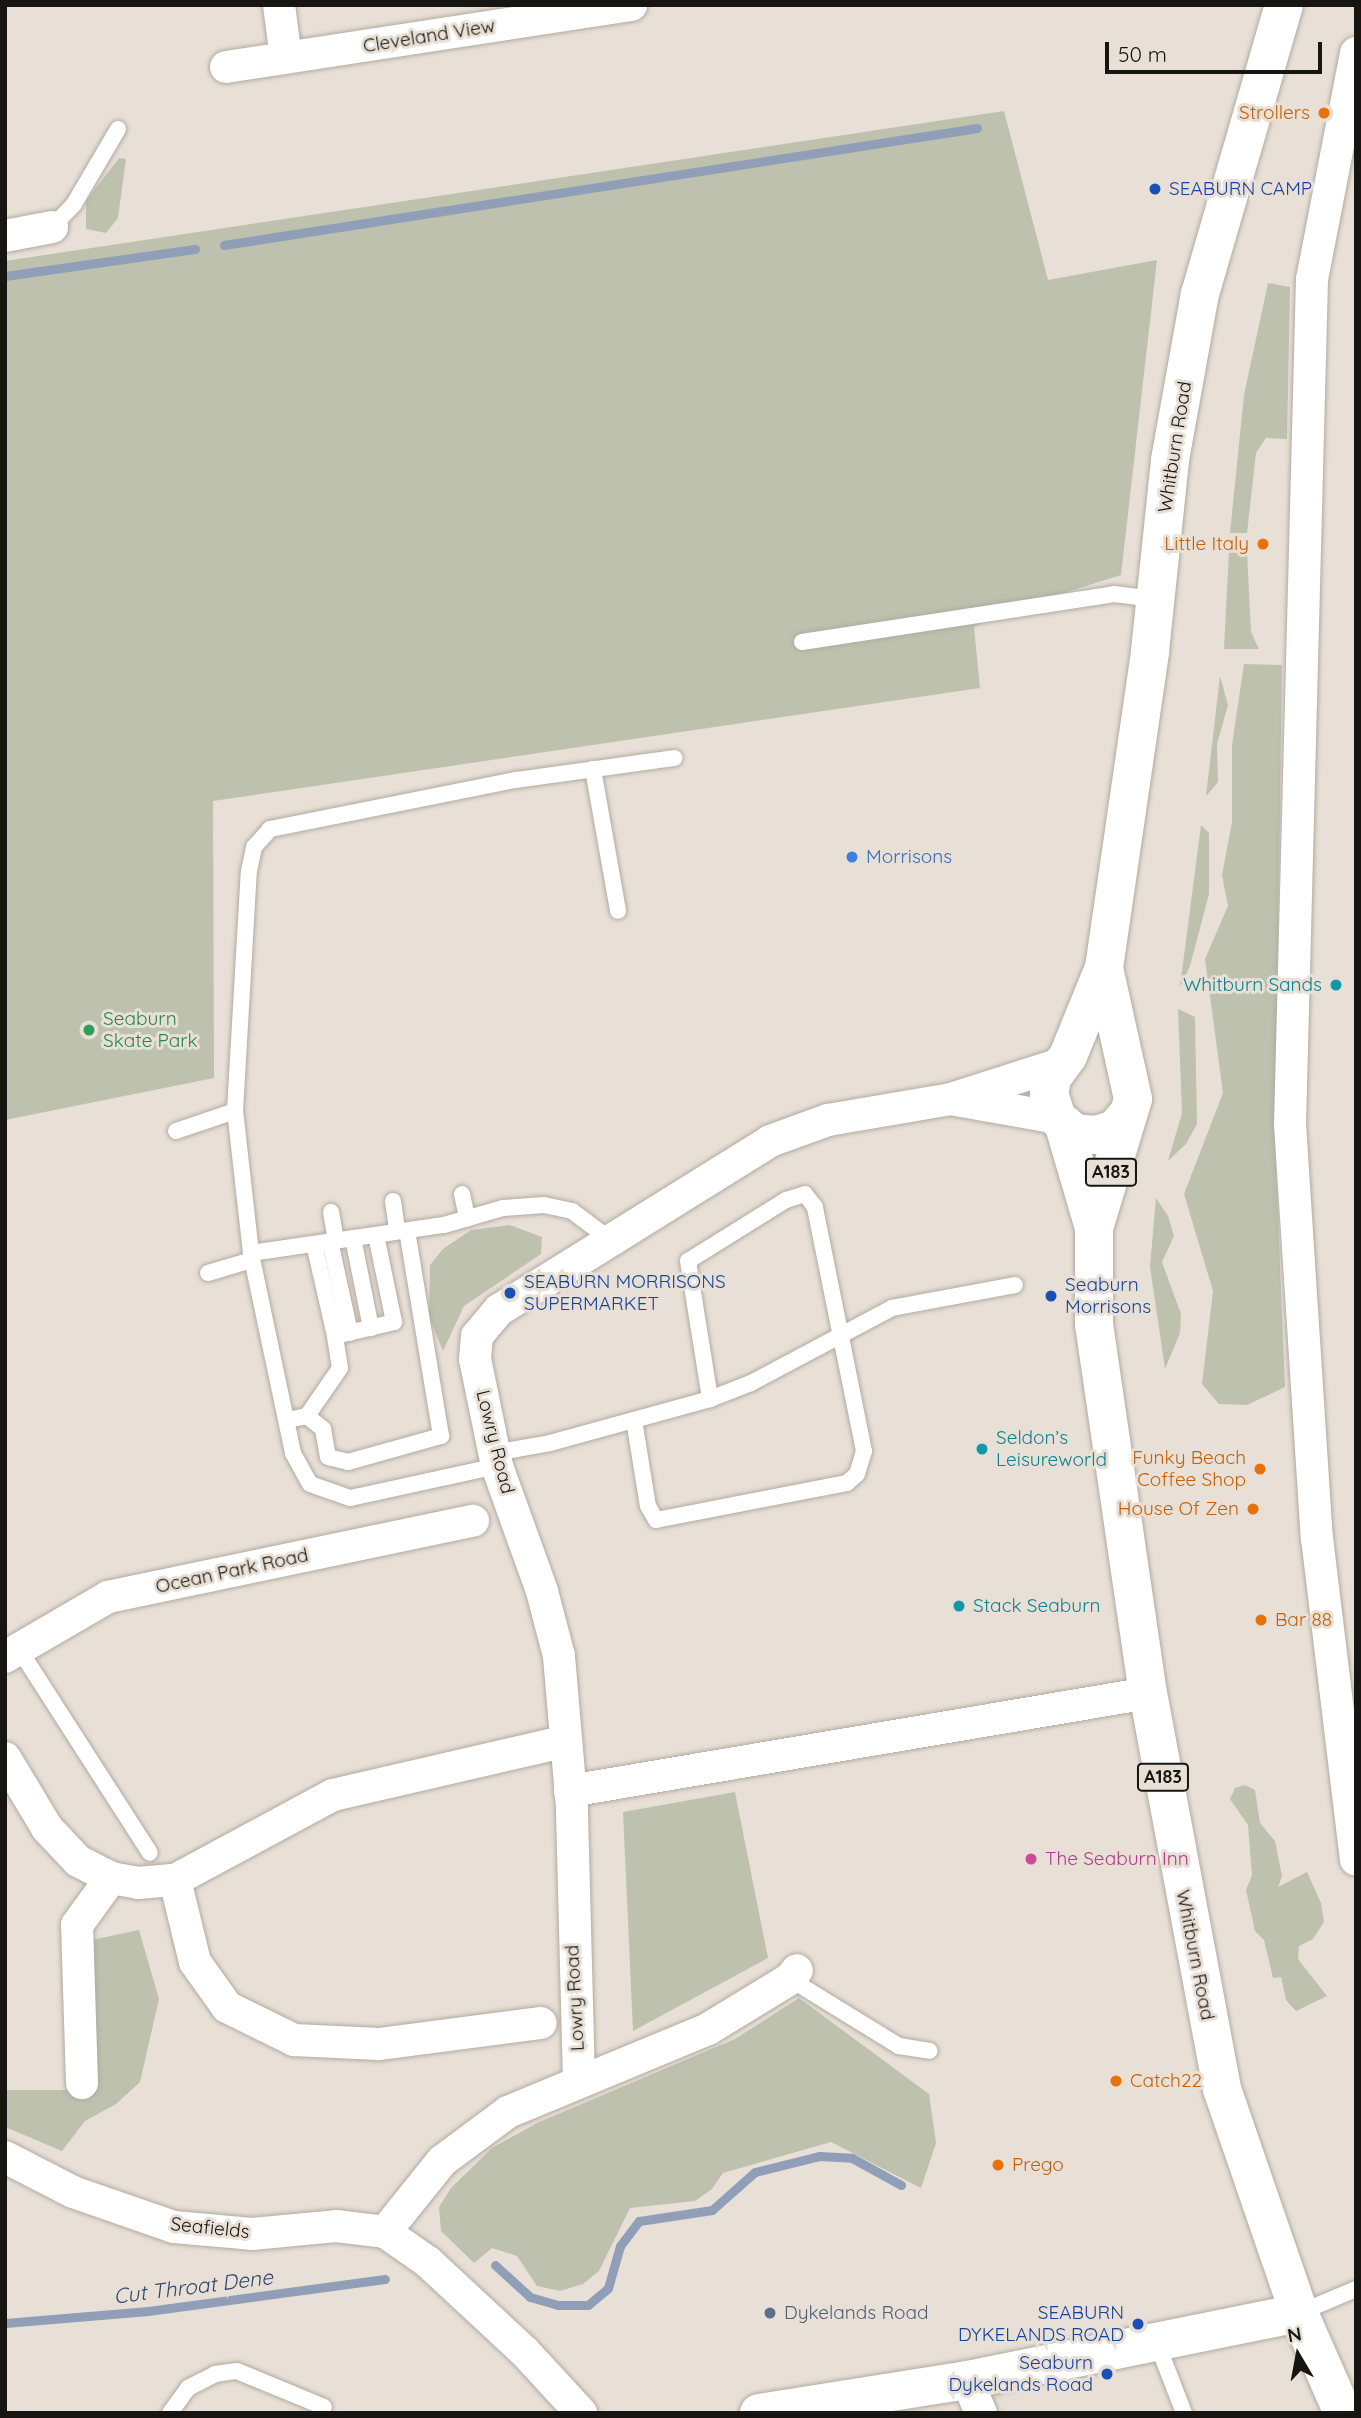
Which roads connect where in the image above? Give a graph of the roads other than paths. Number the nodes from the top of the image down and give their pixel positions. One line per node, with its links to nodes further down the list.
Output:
1 (279, 5): 5 (street)
2 (631, 5): 5 (street, Cleveland View)
3 (1284, 5): 10 (main road, Whitburn Road / A183)
4 (1356, 53): 50 (street)
5 (286, 58): 6 (street, Cleveland View)
6 (226, 67)
7 (118, 129): 8 (lane)
8 (52, 227): 9 (street)
9 (5, 236)
10 (1155, 599): 11 (lane); 15 (main road, Whitburn Road / A183)
11 (802, 642)
12 (674, 758): 13 (lane)
13 (593, 769): 14 (lane); 19 (lane)
14 (618, 911)
15 (1104, 968): 16 (main road, A183); 17 (main road, A183)
16 (1064, 1060): 17 (main road); 18 (street, Lowry Road); 20 (main road, A183)
17 (1129, 1097): 20 (main road, A183); 26 (main road, A183)
18 (951, 1099): 20 (street, Lowry Road); 30 (street, Lowry Road)
19 (235, 1111): 21 (lane); 32 (lane)
20 (1060, 1122): 26 (main road, A183)
21 (176, 1131)
22 (462, 1194): 25 (lane)
23 (393, 1201): 27 (lane)
24 (331, 1212): 31 (lane)
25 (467, 1218): 27 (lane); 30 (lane)
26 (1094, 1228): 45 (main road, Whitburn Road / A183)
27 (402, 1231): 28 (lane); 39 (lane)
28 (376, 1235): 29 (lane); 35 (lane)
29 (353, 1238): 31 (lane); 35 (lane)
30 (608, 1238): 42 (street, Lowry Road)
31 (326, 1242): 32 (lane); 36 (lane)
32 (252, 1256): 33 (lane); 40 (lane)
33 (208, 1273)
34 (1015, 1285): 37 (lane)
35 (371, 1328): 36 (lane)
36 (342, 1334): 39 (lane)
37 (840, 1334): 38 (lane); 38 (lane); 41 (lane)
38 (710, 1399): 41 (lane)
39 (307, 1416): 40 (lane)
40 (287, 1420): 42 (lane)
41 (634, 1420): 42 (lane)
42 (496, 1459): 46 (street, Lowry Road)
43 (473, 1521): 44 (street, Ocean Park Road)
44 (12, 1653): 49 (lane)
45 (1148, 1693): 48 (street); 61 (main road, Whitburn Road / A183)
46 (566, 1741): 48 (street, Lowry Road); 52 (street)
47 (5, 1758): 51 (street)
48 (570, 1791): 56 (street, Lowry Road)
49 (150, 1853)
50 (1356, 1860)
51 (111, 1878): 52 (street); 57 (street)
52 (176, 1880): 54 (street)
53 (793, 1974): 55 (lane); 56 (street)
54 (541, 2023)
55 (930, 2051)
56 (579, 2080): 59 (street)
57 (82, 2083)
58 (5, 2157): 59 (street, Seafields)
59 (385, 2232): 66 (street)
60 (1356, 2289): 61 (lane)
61 (1299, 2313): 62 (main road); 69 (main road, Whitburn Road / A183)
62 (1157, 2343): 63 (main road); 68 (lane)
63 (974, 2396): 67 (main road)
64 (324, 2407): 65 (lane)
65 (170, 2413)
66 (581, 2413)
67 (759, 2413)
68 (1184, 2413)
69 (1343, 2413)

